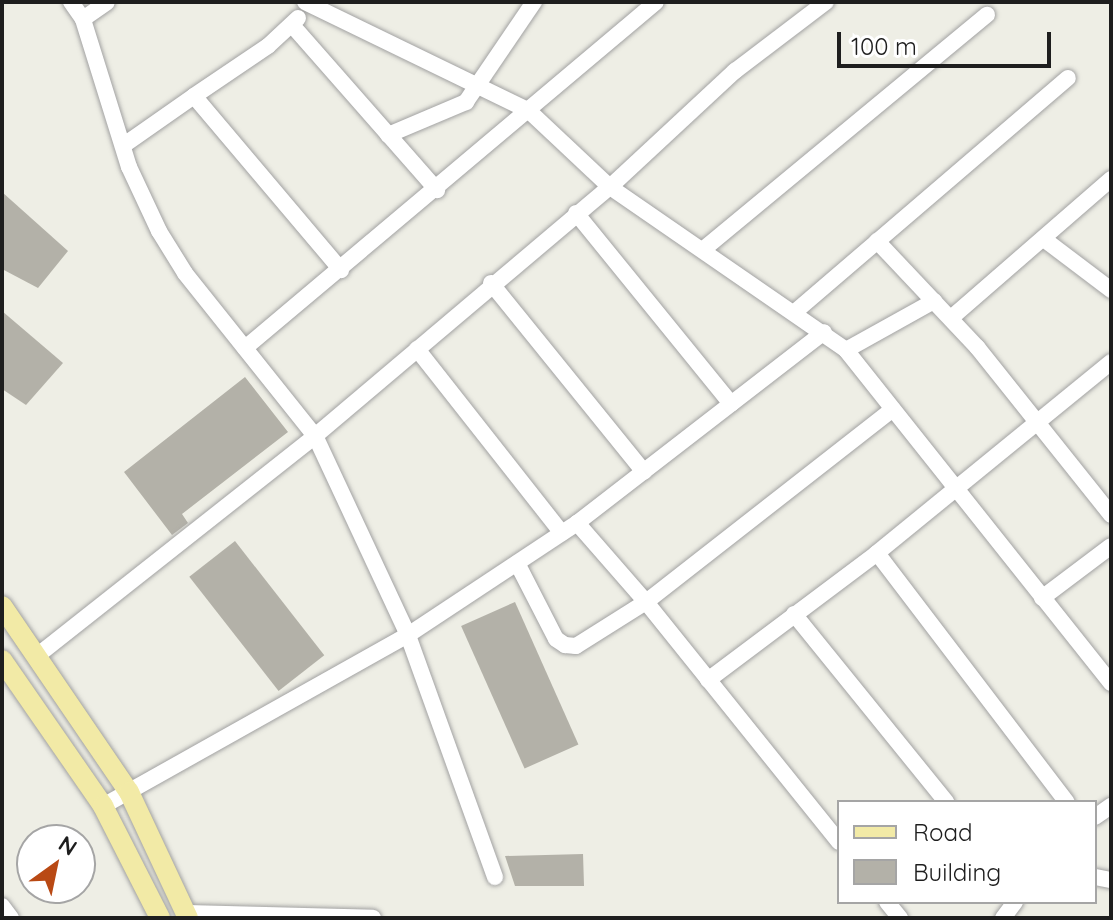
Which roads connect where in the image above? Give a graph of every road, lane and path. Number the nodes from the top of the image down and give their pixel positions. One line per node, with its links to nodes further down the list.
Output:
1 (71, 2): 8 (street)
2 (107, 2): 8 (street)
3 (534, 2): 11 (street)
4 (656, 2): 13 (street)
5 (826, 2): 17 (street)
6 (307, 4): 9 (street); 11 (street)
7 (987, 15): 22 (street)
8 (83, 19): 15 (street)
9 (292, 25): 12 (street); 14 (street)
10 (1068, 78): 21 (street)
11 (479, 87): 13 (street); 14 (street)
12 (194, 96): 15 (street); 23 (street)
13 (529, 111): 17 (street); 18 (street)
14 (388, 135): 18 (street)
15 (124, 145): 30 (street)
16 (1111, 179): 20 (street)
17 (610, 187): 19 (street); 22 (street)
18 (437, 190): 23 (street)
19 (576, 213): 24 (street); 34 (street)
20 (1045, 240): 25 (street); 28 (street)
21 (877, 241): 26 (street); 27 (street)
22 (705, 248): 27 (street)
23 (341, 270): 30 (street)
24 (491, 283): 31 (street); 38 (street)
25 (1111, 290)
26 (934, 301): 28 (street); 32 (street)
27 (796, 311): 29 (street)
28 (951, 318): 36 (street)
29 (824, 332): 32 (street); 34 (street)
30 (245, 348): 37 (street)
31 (417, 349): 37 (street); 42 (street)
32 (846, 350): 35 (street)
33 (1111, 362): 36 (street)
34 (731, 404): 38 (street)
35 (893, 409): 39 (street); 47 (street)
36 (1037, 427): 39 (street); 40 (street)
37 (315, 436): 50 (street); 51 (street)
38 (644, 472): 41 (street)
39 (955, 489): 44 (street); 46 (street)
40 (1111, 515)
41 (577, 523): 42 (street); 47 (street)
42 (562, 533): 45 (street)
43 (1111, 546): 46 (street)
44 (877, 553): 49 (street); 57 (street)
45 (517, 563): 47 (street); 50 (street)
46 (1042, 598): 54 (street)
47 (646, 602): 53 (street)
48 (2, 606): 51 (main road)
49 (794, 614): 53 (street); 56 (street)
50 (408, 635): 55 (street); 60 (street)
51 (38, 655): 55 (main road)
52 (2, 660): 58 (main road)
53 (708, 680): 59 (street)
54 (1111, 683)
55 (129, 792): 58 (street); 62 (main road)
56 (944, 800)
57 (1065, 800)
58 (103, 806): 64 (main road)
59 (837, 840)
60 (495, 877)
61 (2, 906): 63 (street)
62 (187, 916): 65 (street)
63 (11, 918)
64 (160, 918)
65 (373, 918)

